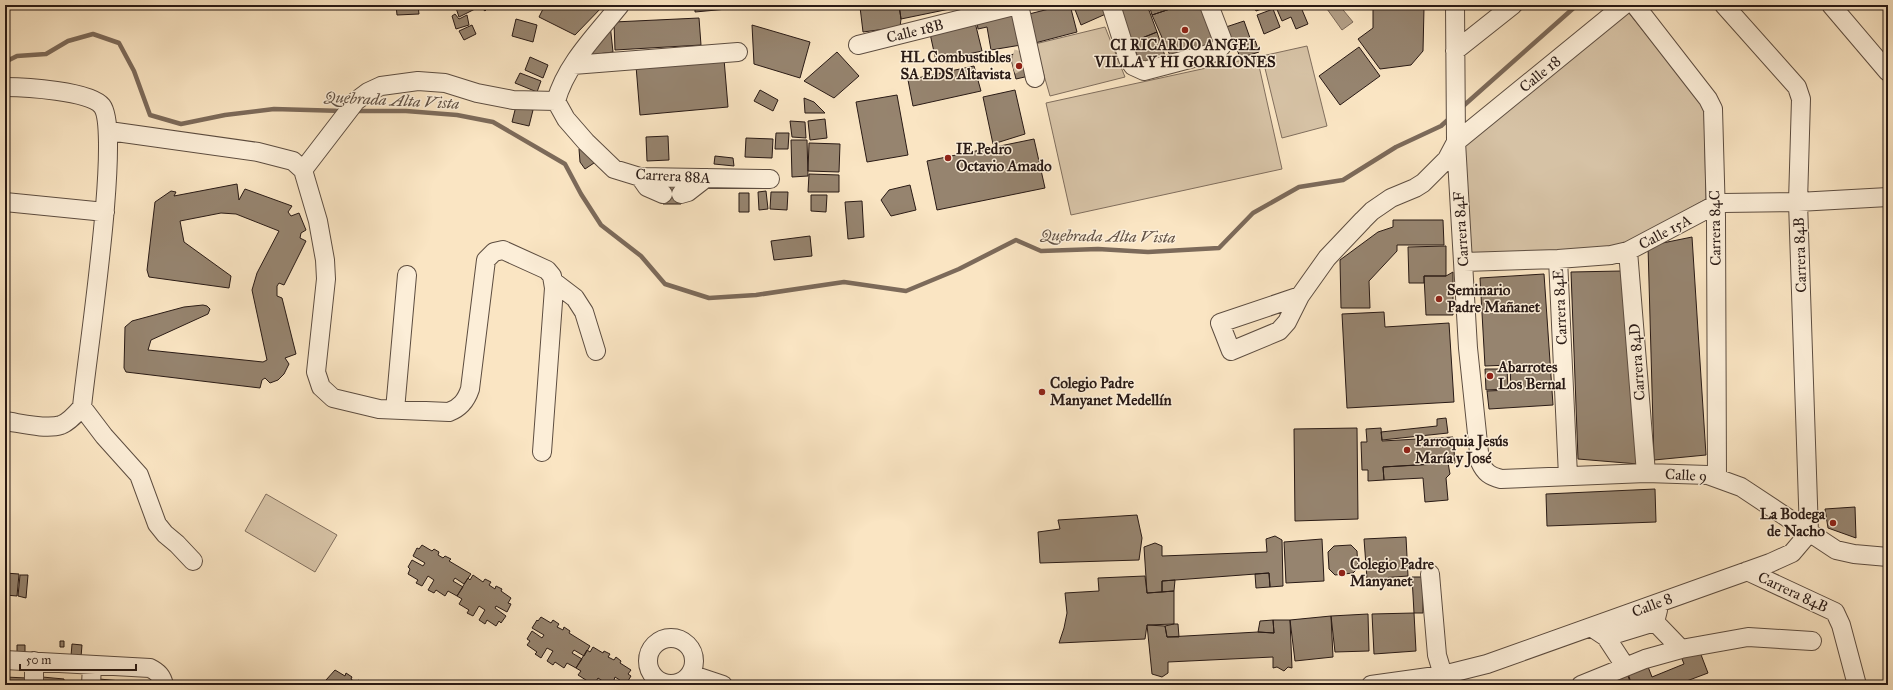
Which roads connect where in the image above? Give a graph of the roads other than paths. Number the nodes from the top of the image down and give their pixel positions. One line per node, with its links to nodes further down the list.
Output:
1 (620, 5): 14 (street)
2 (1019, 5): 11 (street, Calle 18B); 16 (street)
3 (1111, 5): 4 (street)
4 (1209, 5)
5 (1455, 5): 12 (street, Carrera 84F)
6 (1513, 5): 12 (street)
7 (1624, 5): 20 (street, Calle 18)
8 (1635, 5): 30 (street, Carrera 84C)
9 (1724, 5): 29 (street, Carrera 84B)
10 (1831, 5): 15 (street)
11 (858, 45)
12 (1455, 51): 20 (street, Carrera 84F)
13 (738, 52): 14 (street)
14 (574, 66): 18 (street)
15 (1888, 72)
16 (1032, 77)
17 (5, 87): 19 (street)
18 (556, 101): 21 (street); 22 (street, Carrera 88A)
19 (109, 131): 21 (street); 31 (street)
20 (1456, 142): 34 (street, Carrera 84F); 37 (street)
21 (303, 170): 40 (street)
22 (640, 177): 23 (street, Carrera 88A); 25 (street)
23 (706, 178): 24 (street, Carrera 88A); 26 (street)
24 (770, 179)
25 (663, 194)
26 (681, 194)
27 (1888, 198): 29 (street, Calle 15A)
28 (5, 202): 31 (street)
29 (1798, 202): 30 (street, Calle 15A); 47 (street, Carrera 84B)
30 (1715, 205): 32 (street, Calle 15A); 46 (street, Carrera 84C)
31 (105, 212): 39 (street)
32 (1628, 251): 33 (street, Calle 15A); 43 (street, Carrera 84D)
33 (1558, 259): 34 (street, Calle 15A); 45 (street, Carrera 84E)
34 (1464, 262): 44 (street, Carrera 84F)
35 (407, 275): 40 (street)
36 (554, 282): 38 (street); 40 (street); 42 (street)
37 (1300, 296)
38 (596, 351)
39 (82, 407): 41 (street); 49 (street)
40 (395, 410)
41 (5, 421)
42 (542, 452)
43 (1646, 473): 45 (street, Calle 9); 46 (street, Calle 9)
44 (1487, 474): 45 (street, Calle 9)
45 (1568, 476)
46 (1717, 477): 47 (street, Calle 9)
47 (1809, 534): 48 (street, Calle 9); 50 (street, Calle 8)
48 (1888, 557)
49 (193, 561)
50 (1747, 571): 52 (street, Calle 8); 70 (street, Carrera 84B)
51 (1430, 574): 63 (street)
52 (1660, 602): 53 (street); 54 (street, Calle 8)
53 (1655, 622): 55 (street); 57 (street)
54 (1591, 627): 55 (street); 63 (street, Calle 8)
55 (1606, 637): 61 (street)
56 (1812, 641): 57 (street)
57 (1681, 649): 61 (street)
58 (5, 660): 59 (street)
59 (34, 661): 60 (street); 64 (street)
60 (92, 665): 65 (street); 66 (street)
61 (1625, 666): 69 (street)
62 (690, 674): 67 (street)
63 (1443, 675): 68 (street, Calle 8)
64 (34, 685)
65 (91, 685)
66 (164, 685)
67 (723, 685)
68 (1371, 685)
69 (1581, 685)
70 (1857, 685)

